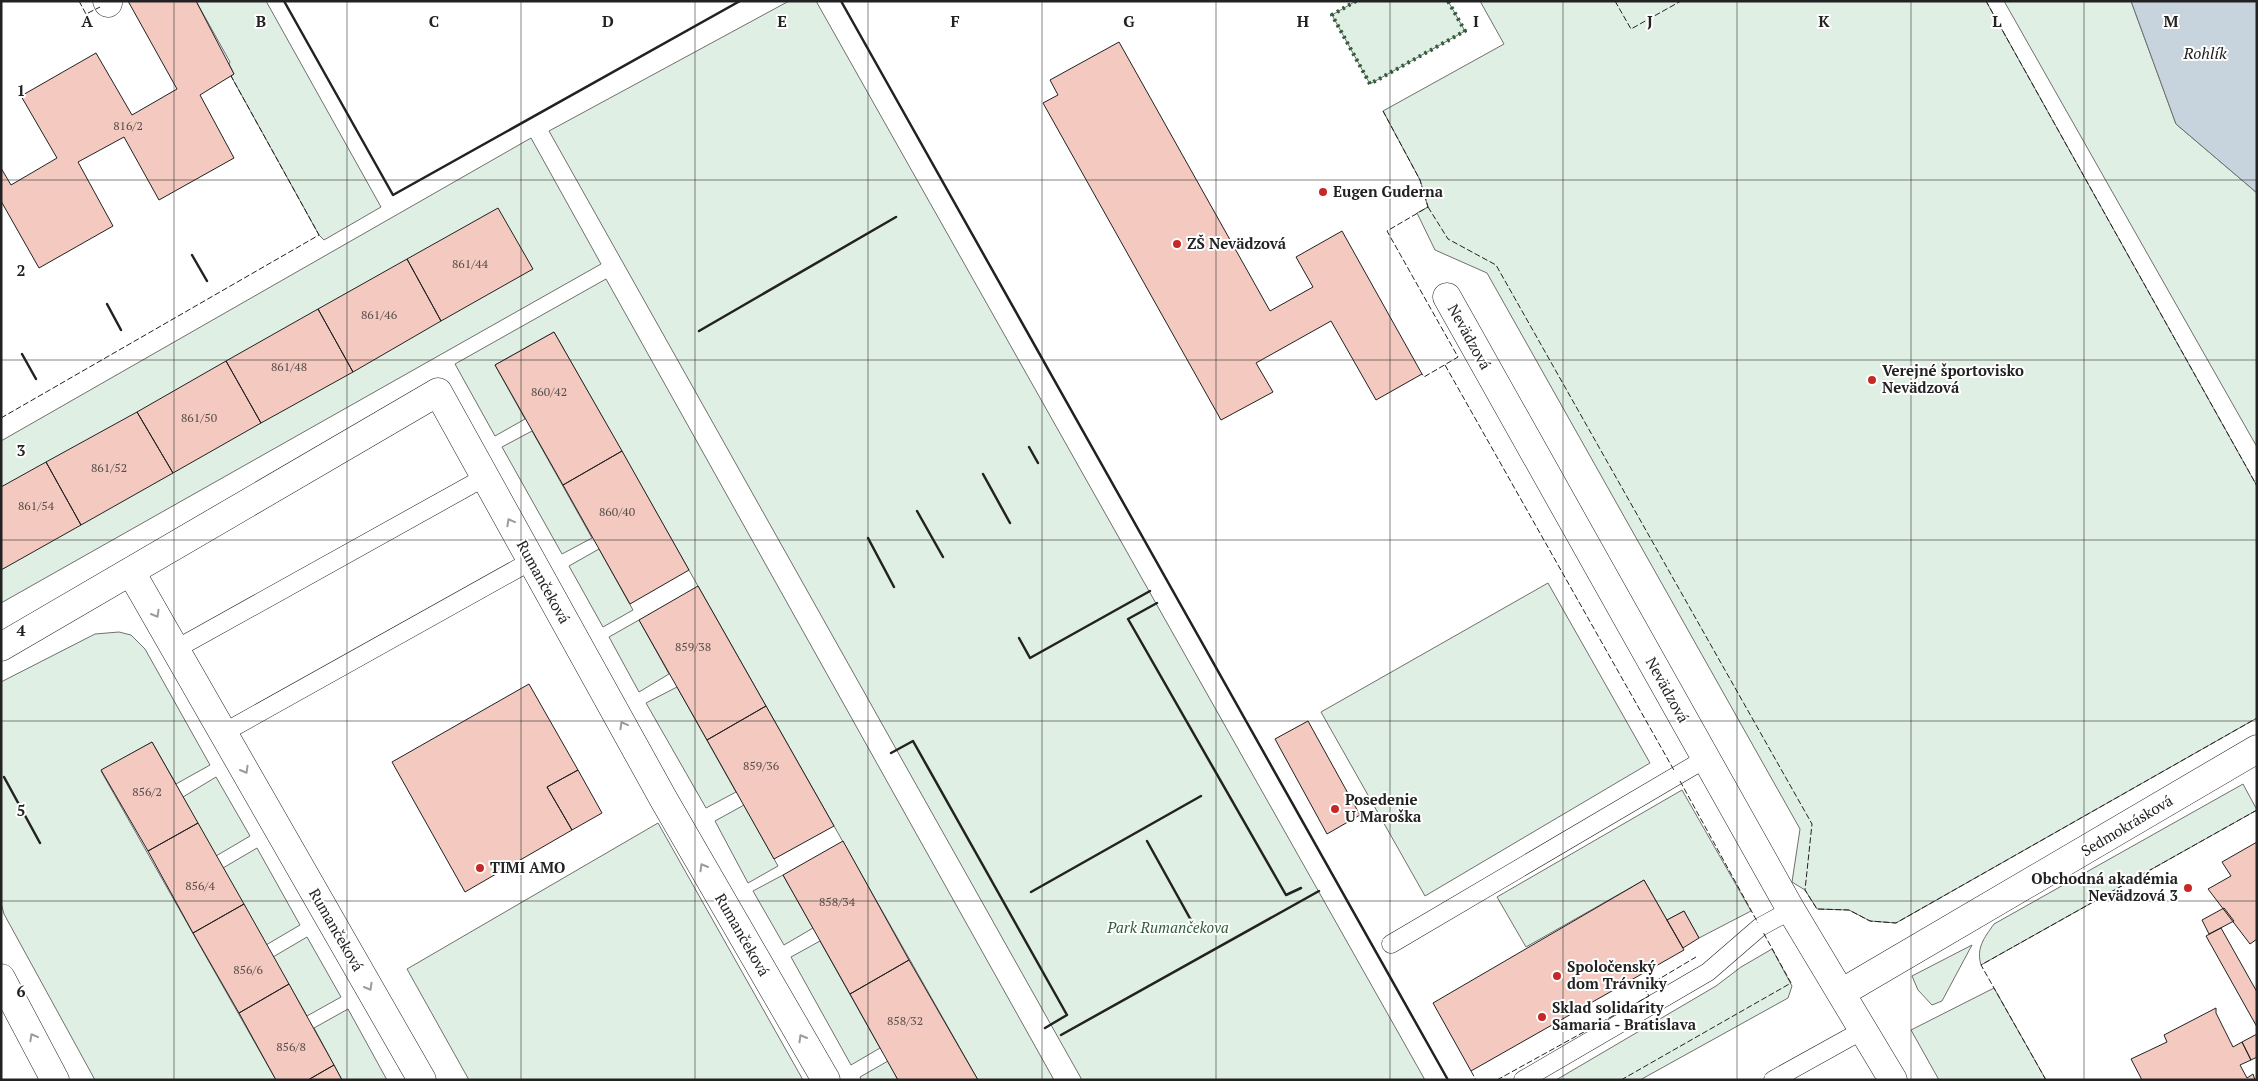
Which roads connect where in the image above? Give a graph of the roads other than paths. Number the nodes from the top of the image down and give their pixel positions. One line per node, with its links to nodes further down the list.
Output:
1 (1447, 297): 9 (street, Nevädzová)
2 (485, 477): 3 (street, Rumančeková, one-way to 2); 4 (street, Rumančeková); 6 (lane)
3 (532, 561): 7 (lane); 17 (street, Rumančeková, one-way to 3)
4 (132, 572): 5 (street, Rumančeková); 6 (street, Rumančeková, one-way to 6)
5 (1, 647)
6 (176, 649): 7 (street, Rumančeková)
7 (224, 733): 16 (street, Rumančeková, one-way to 16)
8 (2257, 749): 13 (street, Sedmokrásková)
9 (1706, 759): 10 (street, Nevädzová); 11 (lane)
10 (1791, 910): 13 (street, Nevädzová); 18 (lane)
11 (1391, 944)
12 (1, 978): 15 (street, one-way to 12)
13 (1841, 993): 14 (street, Nevädzová)
14 (1863, 1030): 19 (lane); 20 (street, Nevädzová)
15 (56, 1080)
16 (422, 1080)
17 (826, 1080)
18 (1523, 1080)
19 (1773, 1080)
20 (1893, 1080)

